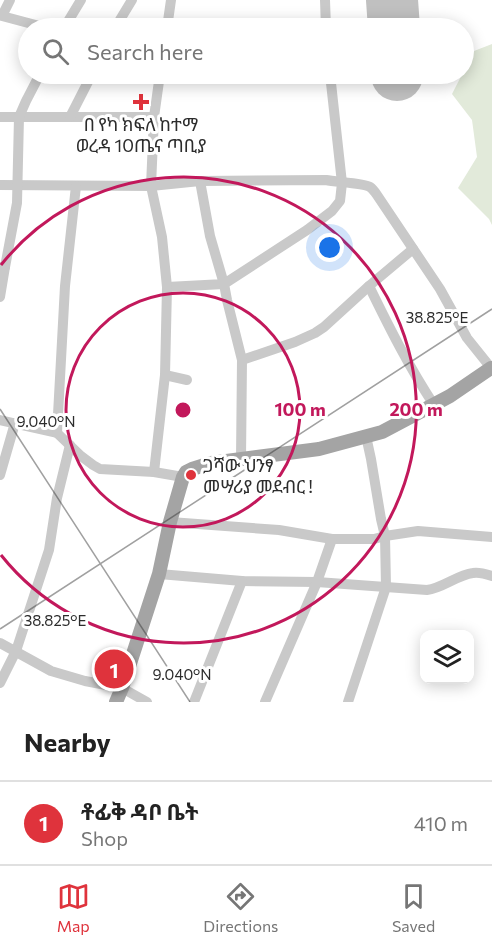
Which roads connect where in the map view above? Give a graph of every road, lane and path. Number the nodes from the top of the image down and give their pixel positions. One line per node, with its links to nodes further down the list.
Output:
1 (10, 0): 6 (street)
2 (81, 0): 7 (street)
3 (132, 0): 8 (street)
4 (171, 0): 9 (street)
5 (325, 0): 10 (street)
6 (1, 18): 11 (street)
7 (70, 18)
8 (121, 18)
9 (168, 18)
10 (326, 18)
11 (18, 22)
12 (35, 84): 17 (street)
13 (87, 84): 18 (street)
14 (158, 84): 19 (street)
15 (331, 84): 21 (street)
16 (0, 117): 17 (street)
17 (19, 117): 18 (street); 22 (street)
18 (70, 117): 19 (street)
19 (154, 117): 25 (street)
20 (200, 181): 21 (street); 25 (street); 28 (street)
21 (342, 183): 26 (street); 28 (street)
22 (18, 184): 23 (street); 24 (street); 27 (street)
23 (0, 185)
24 (76, 186): 25 (street); 39 (street)
25 (151, 186): 30 (street)
26 (413, 249): 29 (street); 33 (street)
27 (2, 267): 31 (street)
28 (224, 284): 30 (street); 32 (street)
29 (369, 286): 32 (street); 36 (street)
30 (166, 287): 34 (street)
31 (0, 297)
32 (242, 360): 42 (street)
33 (492, 368): 36 (main road)
34 (165, 375): 35 (street); 43 (street)
35 (187, 380)
36 (434, 405): 40 (main road)
37 (0, 420): 38 (street)
38 (15, 423): 39 (street); 44 (street)
39 (57, 433): 41 (street)
40 (366, 436): 42 (main road); 47 (street)
41 (70, 445): 43 (street); 56 (street)
42 (241, 459): 45 (main road)
43 (154, 472): 45 (street)
44 (0, 475)
45 (183, 477): 46 (main road)
46 (170, 522): 49 (street); 50 (main road)
47 (385, 536): 48 (street); 49 (street); 54 (street)
48 (492, 537)
49 (332, 539): 53 (street)
50 (159, 574): 52 (street); 58 (main road)
51 (492, 576): 54 (street)
52 (242, 581): 53 (street); 61 (street)
53 (316, 582): 54 (street); 62 (street)
54 (386, 587): 63 (street)
55 (0, 643): 56 (street)
56 (15, 651): 57 (street); 58 (street)
57 (0, 683)
58 (122, 688): 59 (main road); 60 (street)
59 (116, 702)
60 (147, 702)
61 (194, 702)
62 (266, 702)
63 (348, 702)

